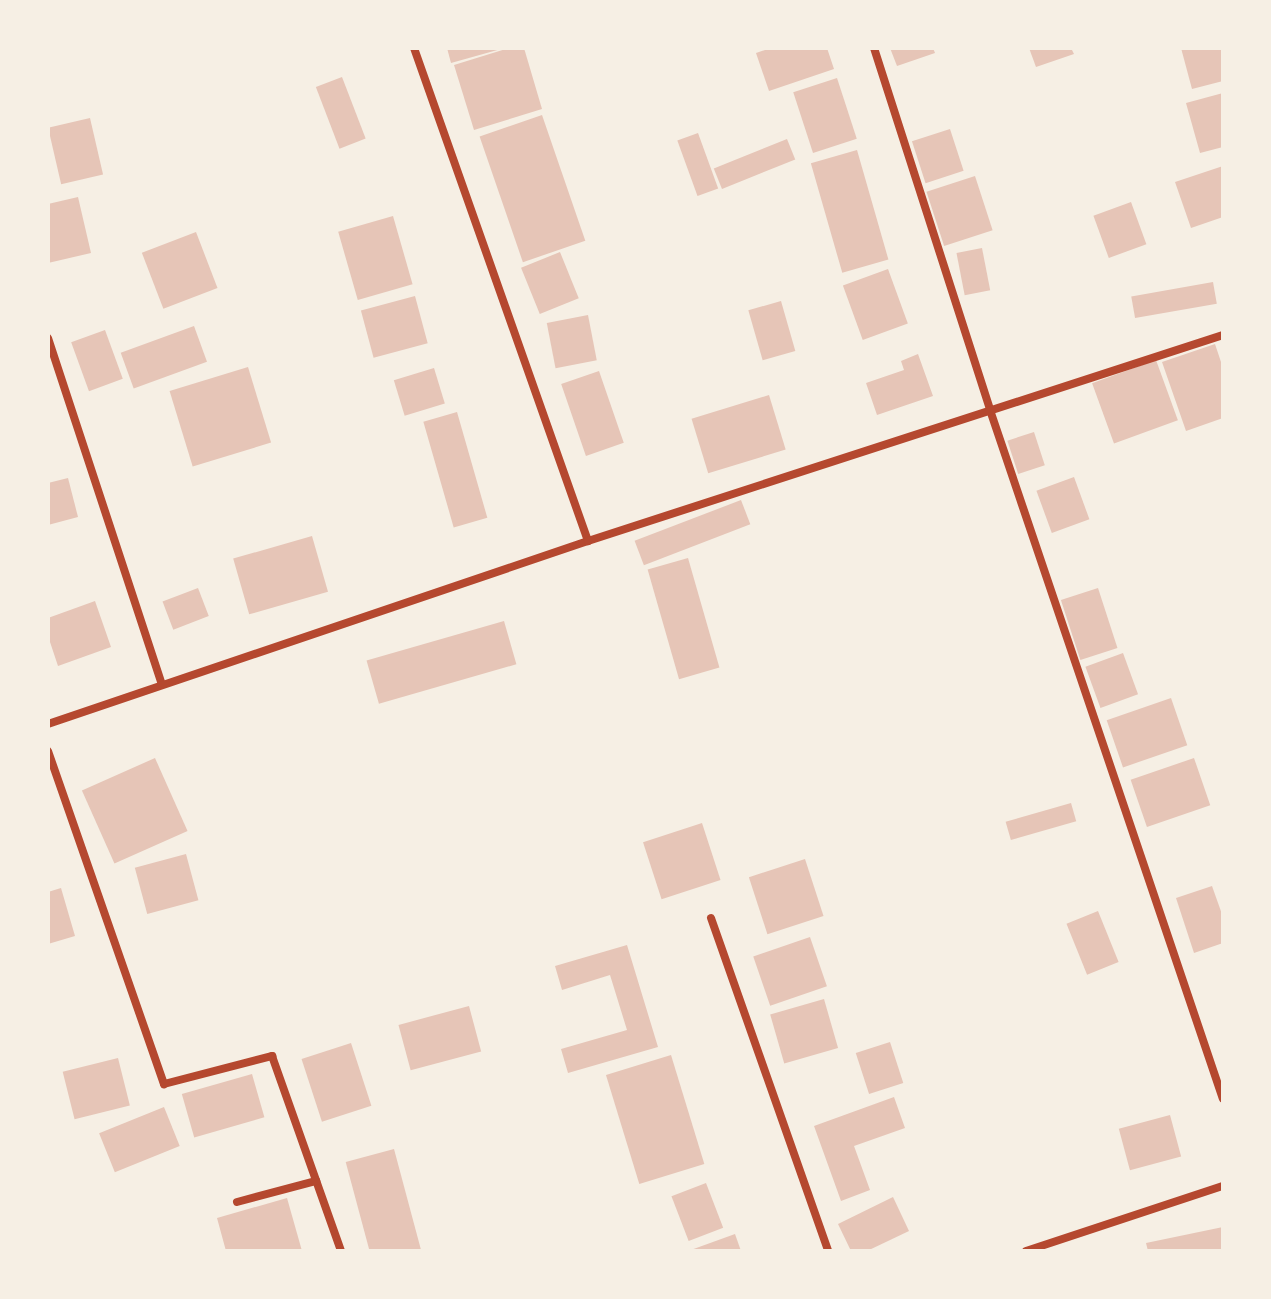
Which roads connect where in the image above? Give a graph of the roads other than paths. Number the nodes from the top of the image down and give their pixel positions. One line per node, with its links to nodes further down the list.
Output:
1 (414, 48): 6 (street)
2 (874, 48): 5 (street)
3 (1223, 335): 5 (street)
4 (48, 338): 7 (street)
5 (990, 410): 6 (street); 11 (street)
6 (588, 541): 7 (street)
7 (162, 685): 8 (street)
8 (48, 724)
9 (48, 751): 12 (street)
10 (711, 918): 16 (street)
11 (1223, 1099)
12 (316, 1181): 14 (street); 15 (street)
13 (1223, 1186): 17 (street)
14 (237, 1202)
15 (341, 1251)
16 (828, 1251)
17 (1026, 1251)

